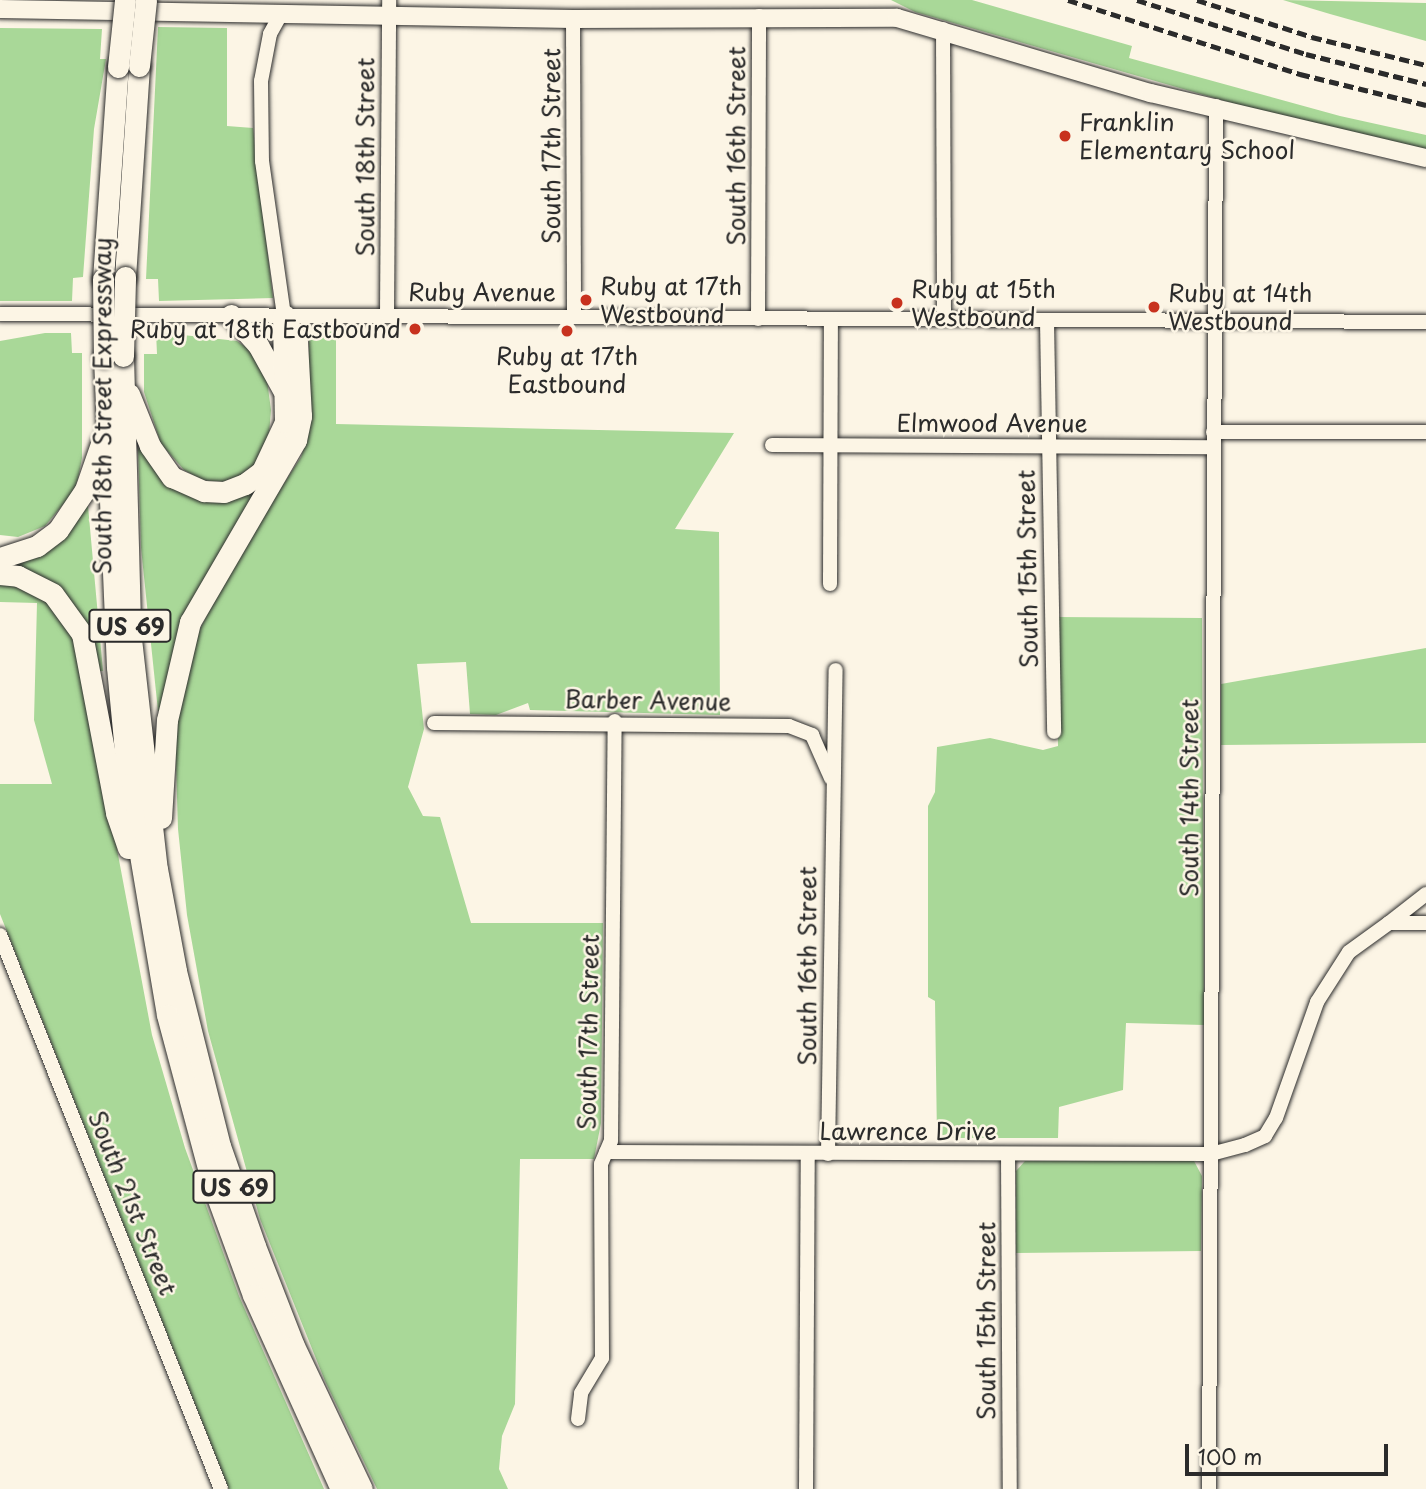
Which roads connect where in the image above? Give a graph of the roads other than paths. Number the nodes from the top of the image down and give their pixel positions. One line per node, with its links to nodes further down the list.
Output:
1 (125, 0): 9 (highway, South 18th Street Expressway / US 69, bridge)
2 (146, 0): 9 (highway, South 18th Street Expressway / US 69, bridge)
3 (389, 8): 5 (main road); 7 (main road); 14 (street, South 18th Street)
4 (0, 9): 5 (main road)
5 (281, 14): 16 (street)
6 (759, 16): 7 (main road); 8 (main road); 18 (street, South 16th Street)
7 (573, 19): 17 (street, South 17th Street)
8 (943, 29): 10 (main road); 20 (street)
9 (128, 67): 25 (highway, South 18th Street Expressway / US 69, bridge); 25 (highway, South 18th Street Expressway / US 69, bridge)
10 (1216, 106): 11 (main road); 24 (street, South 14th Street)
11 (1426, 158)
12 (0, 314): 13 (street, Ruby Avenue)
13 (16, 314): 15 (street, Ruby Avenue); 23 (street)
14 (387, 314): 16 (street, Ruby Avenue); 17 (street, Ruby Avenue)
15 (231, 315): 16 (street, Ruby Avenue); 27 (highway)
16 (284, 315): 27 (highway); 42 (highway)
17 (574, 315): 18 (street, Ruby Avenue)
18 (758, 318): 19 (street, Ruby Avenue)
19 (831, 319): 20 (street, Ruby Avenue); 32 (street)
20 (944, 319): 21 (street, Ruby Avenue)
21 (1047, 321): 24 (street, Ruby Avenue); 33 (street, South 15th Street)
22 (1426, 322): 24 (street, Ruby Avenue)
23 (0, 323)
24 (1213, 323): 30 (street, South 14th Street)
25 (114, 357): 26 (highway, South 18th Street Expressway / US 69); 29 (highway, South 18th Street Expressway / US 69)
26 (124, 382): 27 (highway); 42 (highway, South 18th Street Expressway / US 69)
27 (287, 398)
28 (1426, 432): 30 (street, Elmwood Avenue)
29 (106, 433): 34 (highway); 44 (highway, South 18th Street Expressway / US 69)
30 (1213, 439): 33 (street, Elmwood Avenue); 52 (street, South 14th Street)
31 (772, 445): 32 (street, Elmwood Avenue)
32 (831, 445): 33 (street, Elmwood Avenue); 36 (street)
33 (1048, 447): 40 (street, South 15th Street)
34 (6, 553)
35 (0, 575): 44 (highway)
36 (830, 584)
37 (836, 670): 41 (street, South 16th Street)
38 (615, 721): 39 (street, Barber Avenue); 41 (street, Barber Avenue); 48 (street, South 17th Street)
39 (434, 723)
40 (1054, 732)
41 (831, 779): 51 (street, South 16th Street)
42 (158, 869): 56 (highway, South 18th Street Expressway / US 69)
43 (1426, 894): 45 (street, Lawrence Drive)
44 (146, 901): 55 (highway, South 18th Street Expressway / US 69)
45 (1389, 923): 46 (street); 52 (street, Lawrence Drive)
46 (1426, 923)
47 (0, 935): 54 (street, South 21st Street)
48 (606, 1152): 50 (street, Lawrence Drive); 53 (street, South 17th Street)
49 (1008, 1153): 51 (street, Lawrence Drive); 52 (street, Lawrence Drive); 58 (street, South 15th Street)
50 (808, 1154): 51 (street, Lawrence Drive); 57 (street)
51 (828, 1154)
52 (1211, 1154): 59 (street, South 14th Street)
53 (578, 1419)
54 (221, 1489)
55 (341, 1489)
56 (362, 1489)
57 (806, 1489)
58 (1010, 1489)
59 (1209, 1489)

